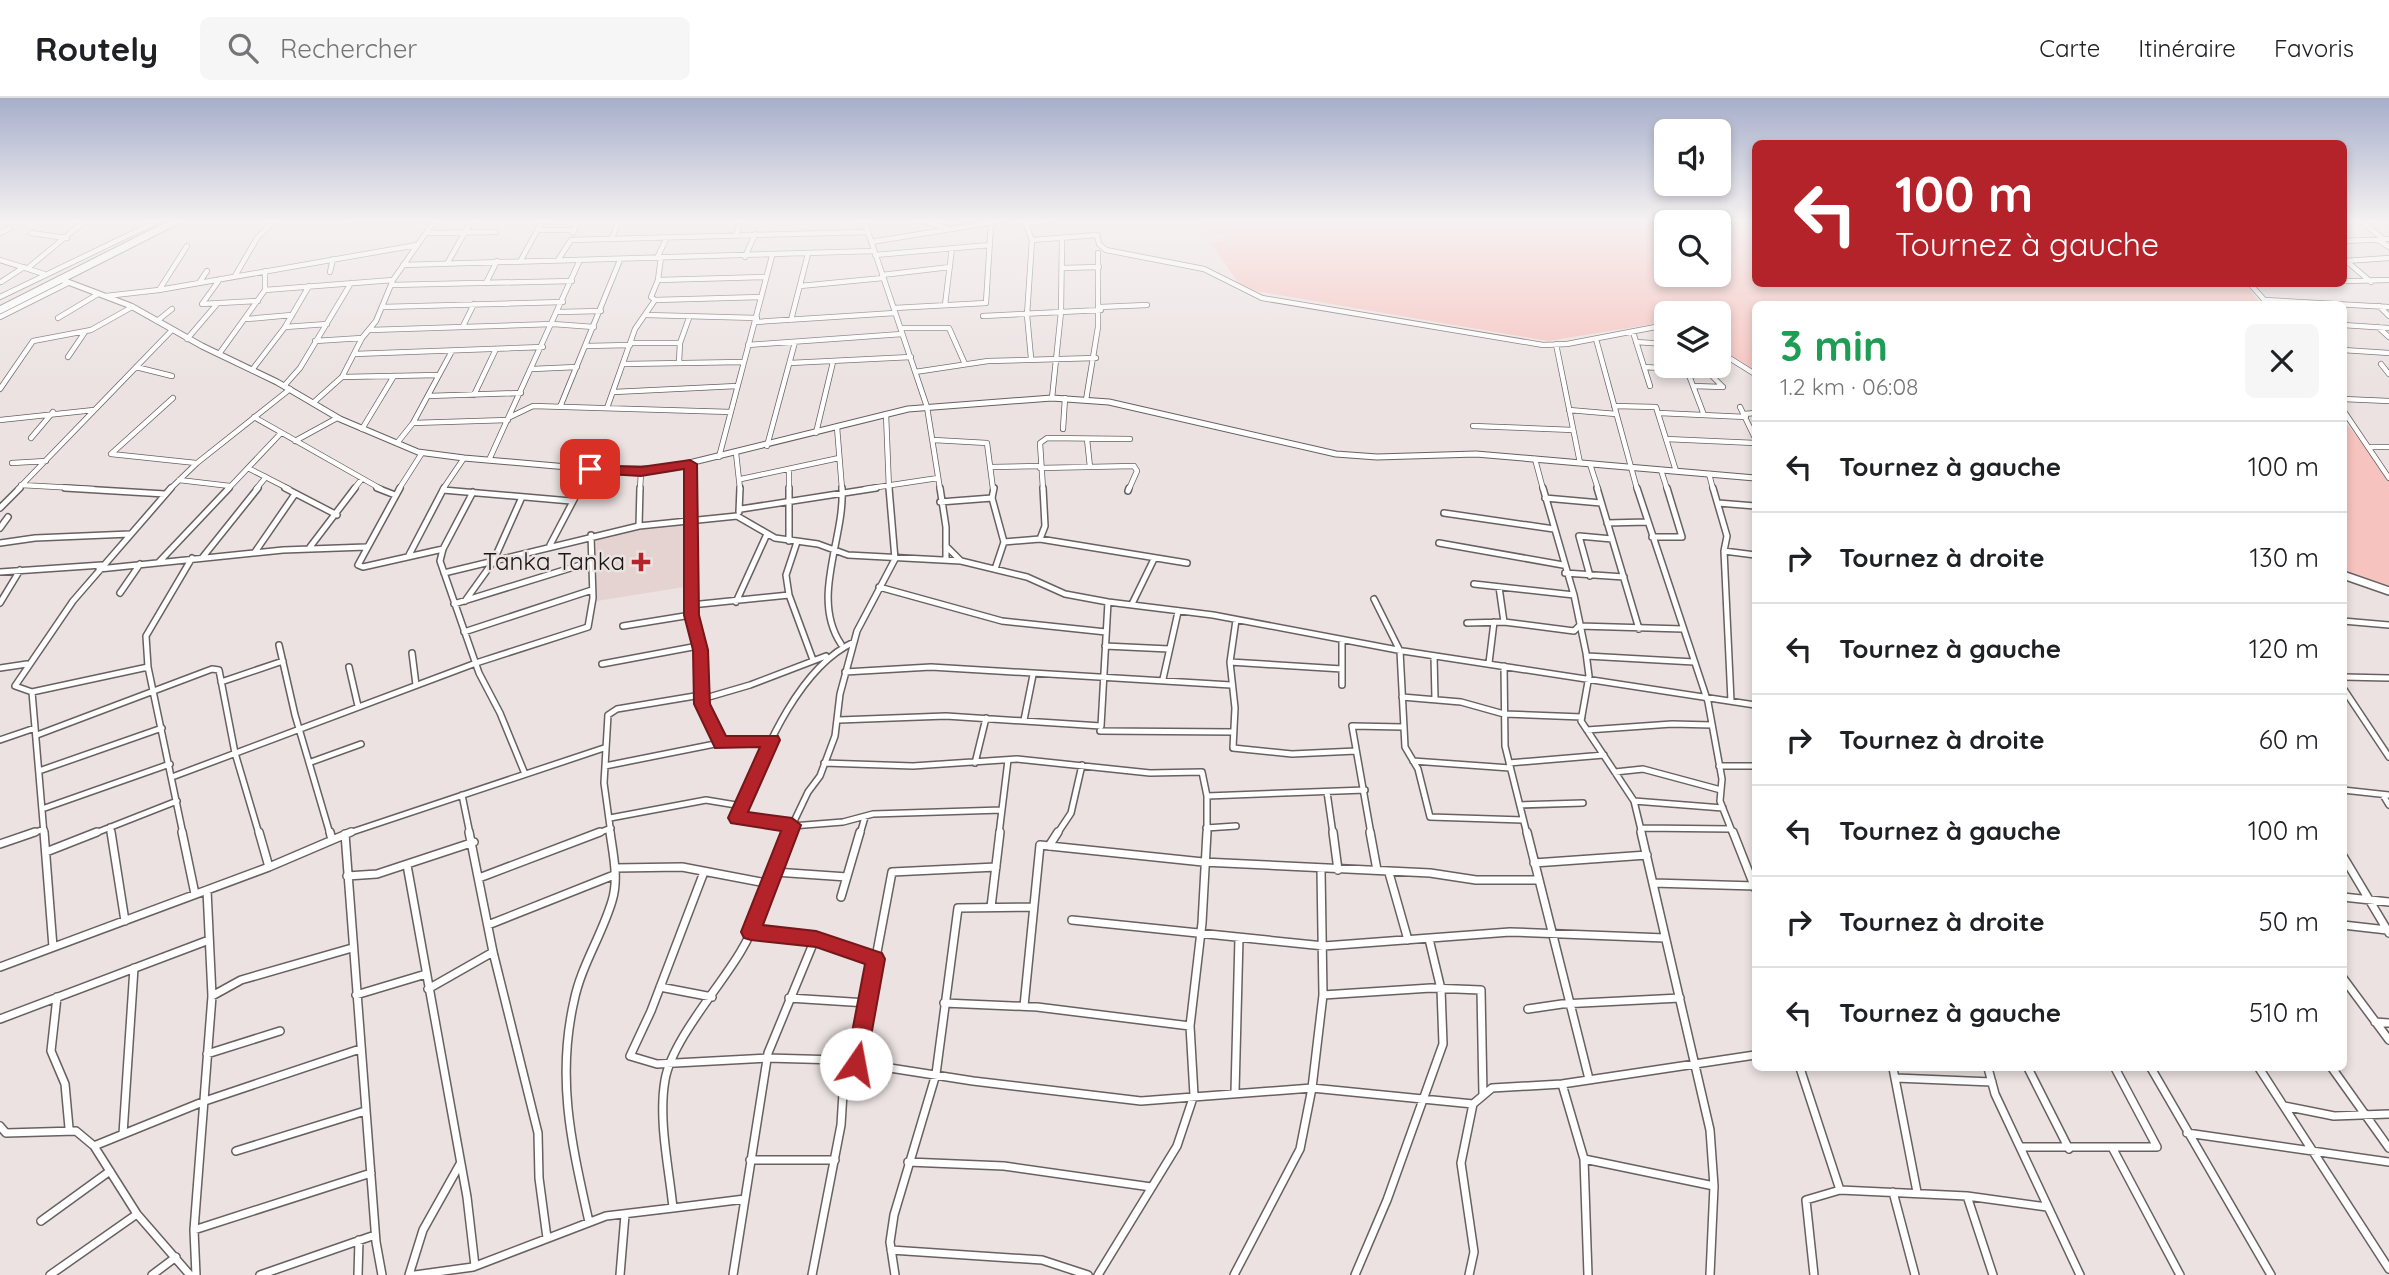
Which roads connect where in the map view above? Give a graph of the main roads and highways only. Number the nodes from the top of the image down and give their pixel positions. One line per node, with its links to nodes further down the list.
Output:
1 (65, 275): 3 (main road)
2 (75, 275): 3 (main road)
3 (0, 308)

